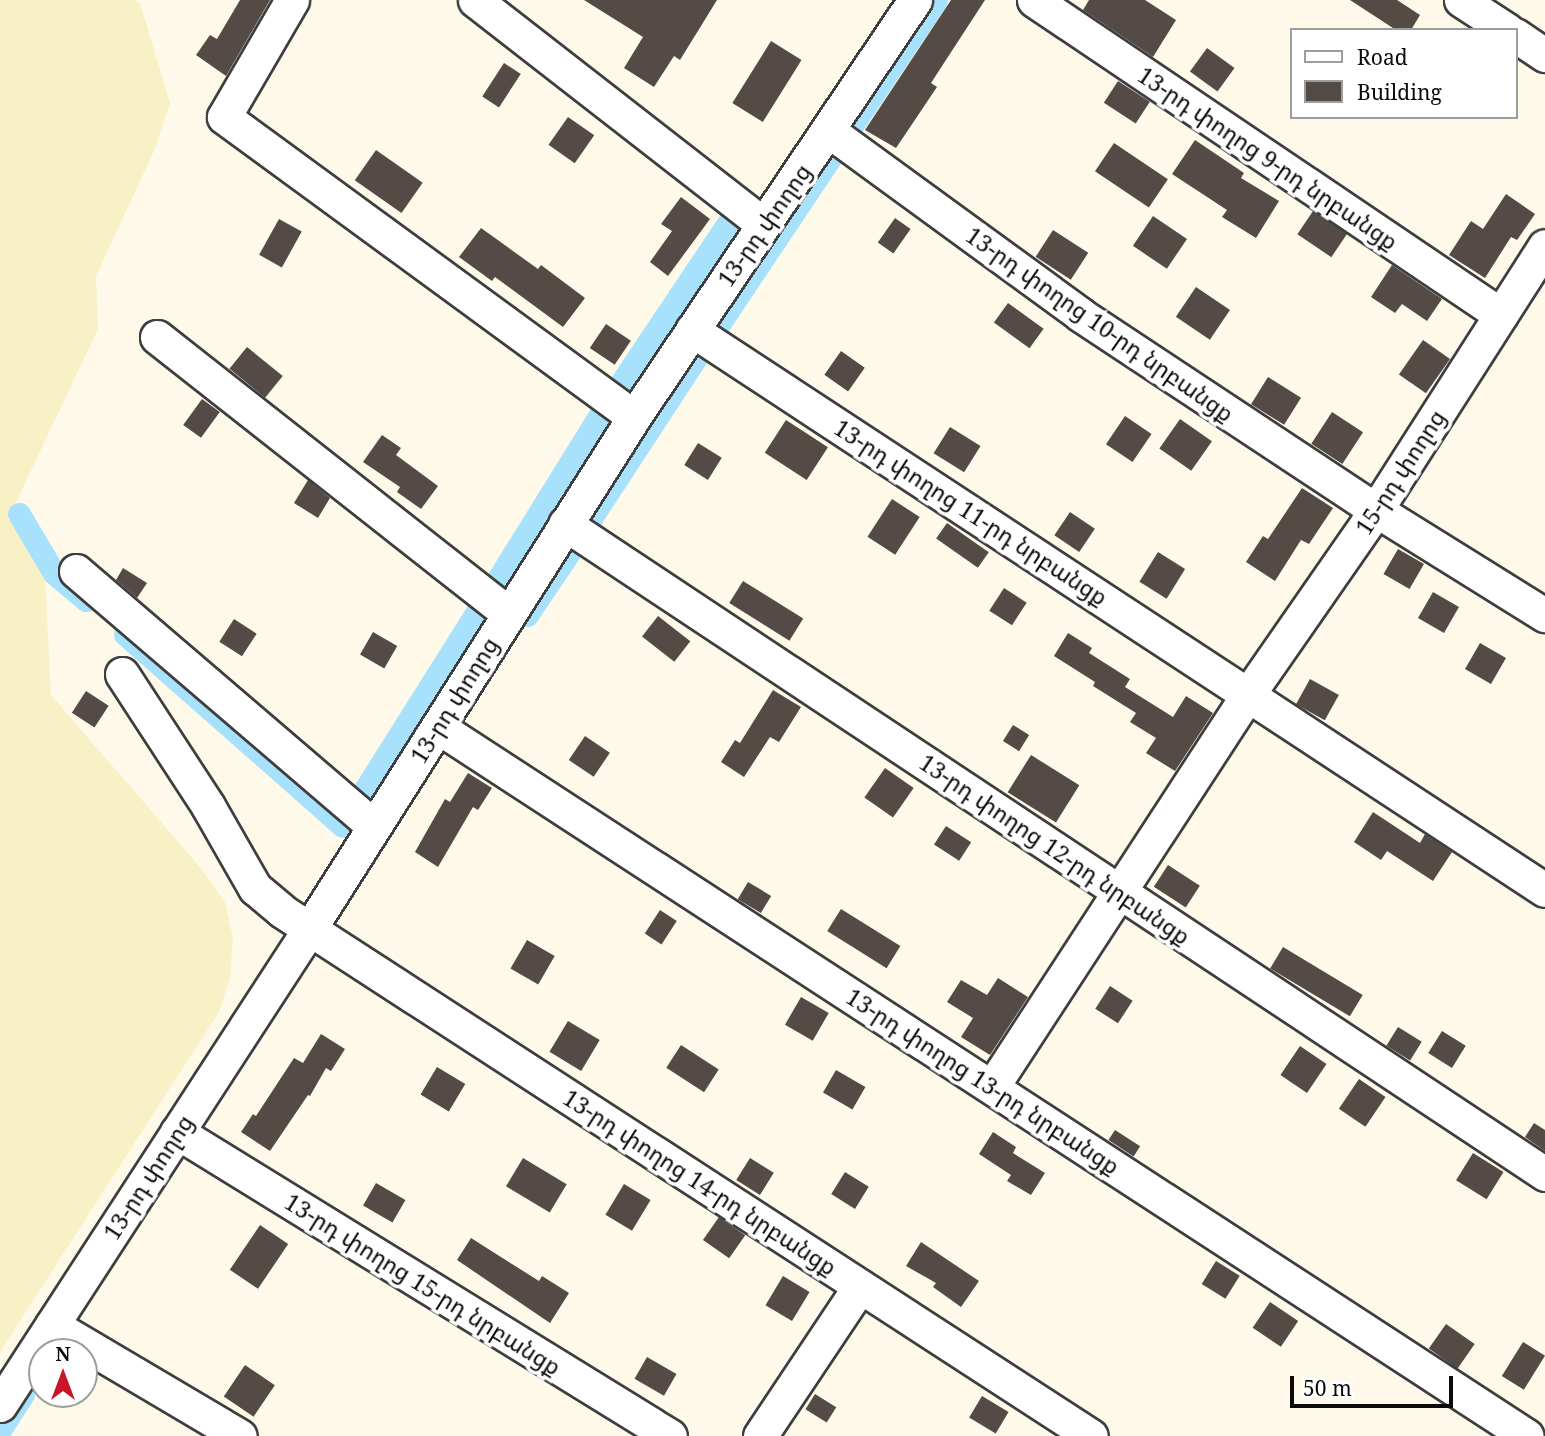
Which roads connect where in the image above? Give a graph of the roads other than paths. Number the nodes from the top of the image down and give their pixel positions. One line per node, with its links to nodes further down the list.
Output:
1 (292, 0): 15 (street)
2 (475, 0): 10 (street)
3 (915, 0): 9 (street, 13-րդ փողոց)
4 (1034, 0): 12 (street, 13-րդ փողոց 9-րդ նրբանցք)
5 (1461, 0): 6 (street)
6 (1504, 28)
7 (1517, 36): 8 (street)
8 (1545, 54)
9 (829, 131): 10 (street, 13-րդ փողոց); 16 (street, 13-րդ փողոց 10-րդ նրբանցք)
10 (763, 224): 13 (street, 13-րդ փողոց)
11 (1545, 246): 12 (street, 15-րդ փողոց)
12 (1501, 315): 16 (street, 15-րդ փողոց)
13 (692, 330): 15 (street, 13-րդ փողոց); 22 (street, 13-րդ փողոց 11-րդ նրբանցք)
14 (157, 337): 19 (street)
15 (634, 417): 17 (street, 13-րդ փողոց)
16 (1376, 510): 20 (street, 13-րդ փողոց 10-րդ նրբանցք); 22 (street, 15-րդ փողոց)
17 (565, 524): 19 (street, 13-րդ փողոց); 26 (street, 13-րդ փողոց 12-րդ նրբանցք)
18 (76, 571): 24 (street)
19 (509, 614): 23 (street, 13-րդ փողոց)
20 (1545, 615)
21 (122, 674): 27 (street, 13-րդ փողոց 14-րդ նրբանցք)
22 (1249, 693): 25 (street, 13-րդ փողոց 11-րդ նրբանցք); 26 (street, 15-րդ փողոց)
23 (438, 727): 24 (street, 13-րդ փողոց); 28 (street, 13-րդ փողոց 13-րդ նրբանցք)
24 (374, 826): 27 (street, 13-րդ փողոց)
25 (1545, 890)
26 (1121, 892): 28 (street, 15-րդ փողոց); 30 (street, 13-րդ փողոց 12-րդ նրբանցք)
27 (310, 928): 29 (street, 13-րդ փողոց); 31 (street, 13-րդ փողոց 14-րդ նրբանցք)
28 (992, 1087): 38 (street, 13-րդ փողոց 13-րդ նրբանցք)
29 (177, 1132): 32 (street, 13-րդ փողոց); 35 (street, 13-րդ փողոց 15-րդ նրբանցք)
30 (1545, 1174)
31 (860, 1286): 36 (street); 37 (street, 13-րդ փողոց 14-րդ նրբանցք)
32 (52, 1325): 33 (street, 13-րդ փողոց); 34 (street)
33 (0, 1405)
34 (240, 1436)
35 (670, 1436)
36 (760, 1436)
37 (1091, 1436)
38 (1527, 1436)

